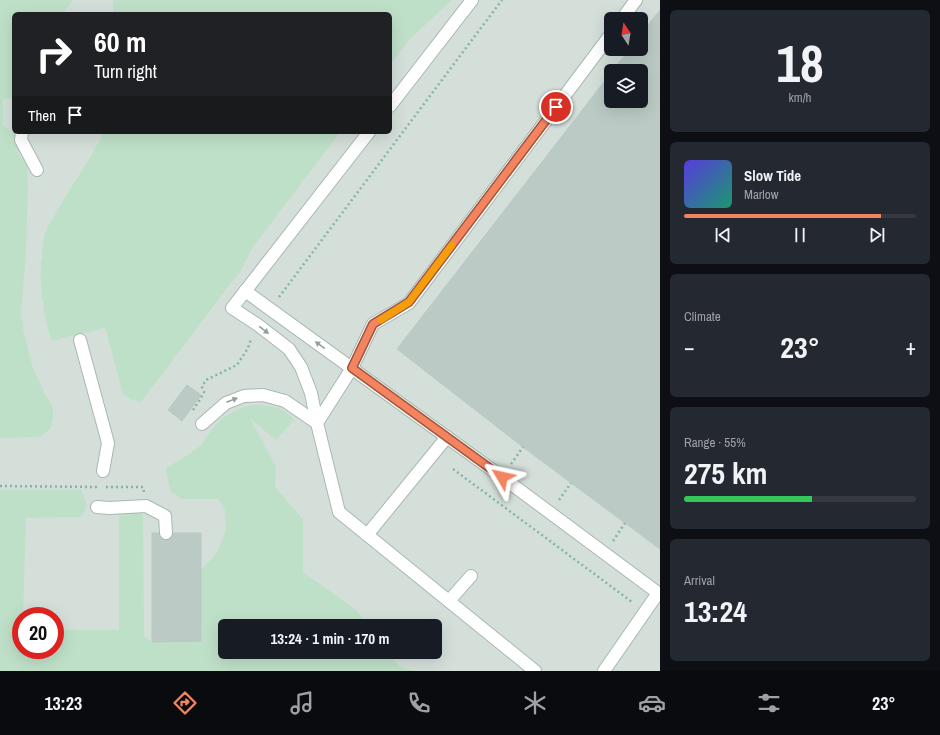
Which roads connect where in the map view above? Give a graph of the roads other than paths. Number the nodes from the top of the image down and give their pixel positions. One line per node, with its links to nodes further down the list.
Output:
1 (472, 0): 5 (lane)
2 (636, 0): 3 (lane)
3 (627, 12)
4 (604, 43): 11 (lane)
5 (392, 103)
6 (22, 134): 8 (lane)
7 (367, 134): 9 (lane)
8 (37, 170)
9 (245, 291): 11 (lane, one-way to 9); 12 (lane, one-way to 12)
10 (80, 340): 15 (lane)
11 (352, 368): 12 (lane); 14 (lane)
12 (317, 423): 13 (lane, one-way to 12); 18 (lane)
13 (202, 424)
14 (447, 438): 18 (lane); 22 (lane)
15 (103, 471)
16 (97, 507): 17 (lane)
17 (166, 533)
18 (367, 535): 20 (lane)
19 (471, 576): 20 (lane)
20 (449, 602): 21 (lane)
21 (535, 671)
22 (604, 671)

